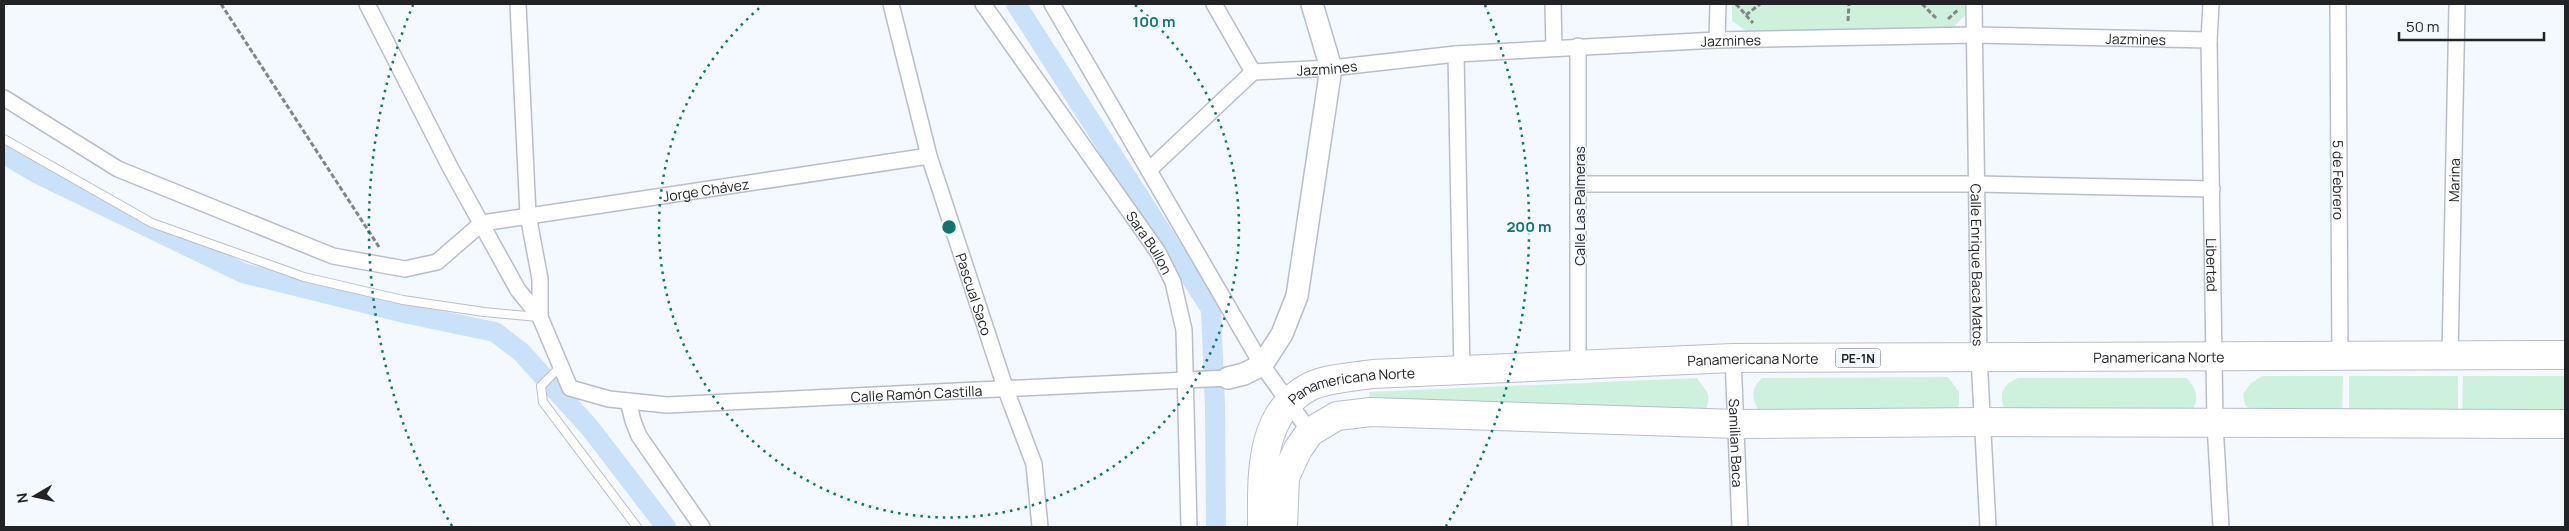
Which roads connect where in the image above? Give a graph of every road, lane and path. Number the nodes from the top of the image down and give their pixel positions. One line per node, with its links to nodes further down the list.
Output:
1 (221, 4): 40 (path)
2 (367, 4): 39 (street)
3 (518, 4): 38 (street)
4 (891, 4): 33 (street, Pascual Saco)
5 (983, 4): 53 (street, Sara Bullon)
6 (1052, 4): 34 (street)
7 (1214, 4): 30 (street)
8 (1312, 4): 29 (street)
9 (1553, 4): 27 (street)
10 (1718, 4): 24 (street)
11 (1736, 4): 19 (path)
12 (1760, 4): 19 (path)
13 (1848, 4): 21 (path)
14 (1922, 4): 20 (path)
15 (1974, 4): 23 (street, Calle Enrique Baca Matos)
16 (2211, 4): 25 (street, Libertad)
17 (2338, 4): 44 (street, 5 de Febrero)
18 (2457, 4): 45 (street, Marina)
19 (1746, 15): 22 (path)
20 (1942, 24)
21 (1848, 26)
22 (1758, 28)
23 (1974, 35): 24 (street, Jazmines); 25 (street, Jazmines); 36 (street, Calle Enrique Baca Matos)
24 (1718, 40): 26 (street, Jazmines)
25 (2209, 40): 37 (street, Libertad)
26 (1578, 46): 27 (street, Jazmines); 35 (street, Calle Las Palmeras)
27 (1554, 48): 28 (street, Jazmines)
28 (1456, 54): 29 (street, Jazmines); 51 (street)
29 (1331, 68): 30 (street, Jazmines); 48 (street)
30 (1253, 72): 34 (street)
31 (4, 98): 40 (street)
32 (4, 140): 41 (lane)
33 (928, 156): 38 (street, Jorge Chávez); 54 (street, Pascual Saco)
34 (1148, 170): 48 (street)
35 (1579, 184): 36 (street); 49 (street, Calle Las Palmeras)
36 (1978, 184): 37 (street); 46 (street, Calle Enrique Baca Matos)
37 (2212, 189): 43 (street, Libertad)
38 (528, 215): 39 (street, Jorge Chávez); 41 (street)
39 (482, 223): 40 (street); 41 (street)
40 (392, 266)
41 (540, 317): 50 (street)
42 (2565, 355): 45 (highway, Panamericana Norte / PE-1N)
43 (2213, 356): 44 (highway, Panamericana Norte / PE-1N); 46 (highway, Panamericana Norte / PE-1N); 59 (street, Libertad)
44 (2340, 356): 45 (highway, Panamericana Norte / PE-1N)
45 (2450, 356)
46 (1979, 357): 47 (highway, Panamericana Norte / PE-1N); 57 (street, Calle Enrique Baca Matos)
47 (1733, 358): 49 (highway, Panamericana Norte / PE-1N); 58 (street, Samilian Baca)
48 (1262, 365): 52 (street, Calle Ramón Castilla); 56 (street)
49 (1578, 366): 51 (highway, Panamericana Norte / PE-1N)
50 (555, 371): 55 (street, Calle Ramón Castilla); 62 (lane)
51 (1462, 372): 56 (highway, Panamericana Norte / PE-1N)
52 (1228, 378): 53 (street, Calle Ramón Castilla)
53 (1191, 380): 54 (street, Calle Ramón Castilla); 65 (street, Sara Bullon)
54 (1006, 390): 55 (street, Calle Ramón Castilla); 64 (street, Pascual Saco)
55 (628, 401): 63 (street)
56 (1290, 403): 61 (street); 66 (highway, Panamericana Norte / PE-1N)
57 (1980, 422): 58 (highway, Panamericana Norte); 59 (highway, Panamericana Norte); 69 (street, Calle Enrique Baca Matos)
58 (1737, 424): 61 (highway, Panamericana Norte); 68 (street, Samilian Baca)
59 (2215, 424): 60 (highway, Panamericana Norte); 70 (street, Libertad)
60 (2565, 424)
61 (1310, 432): 67 (highway, Panamericana Norte)
62 (637, 527)
63 (702, 527)
64 (1040, 527)
65 (1189, 527)
66 (1262, 527)
67 (1283, 527)
68 (1740, 527)
69 (1988, 527)
70 (2221, 527)

